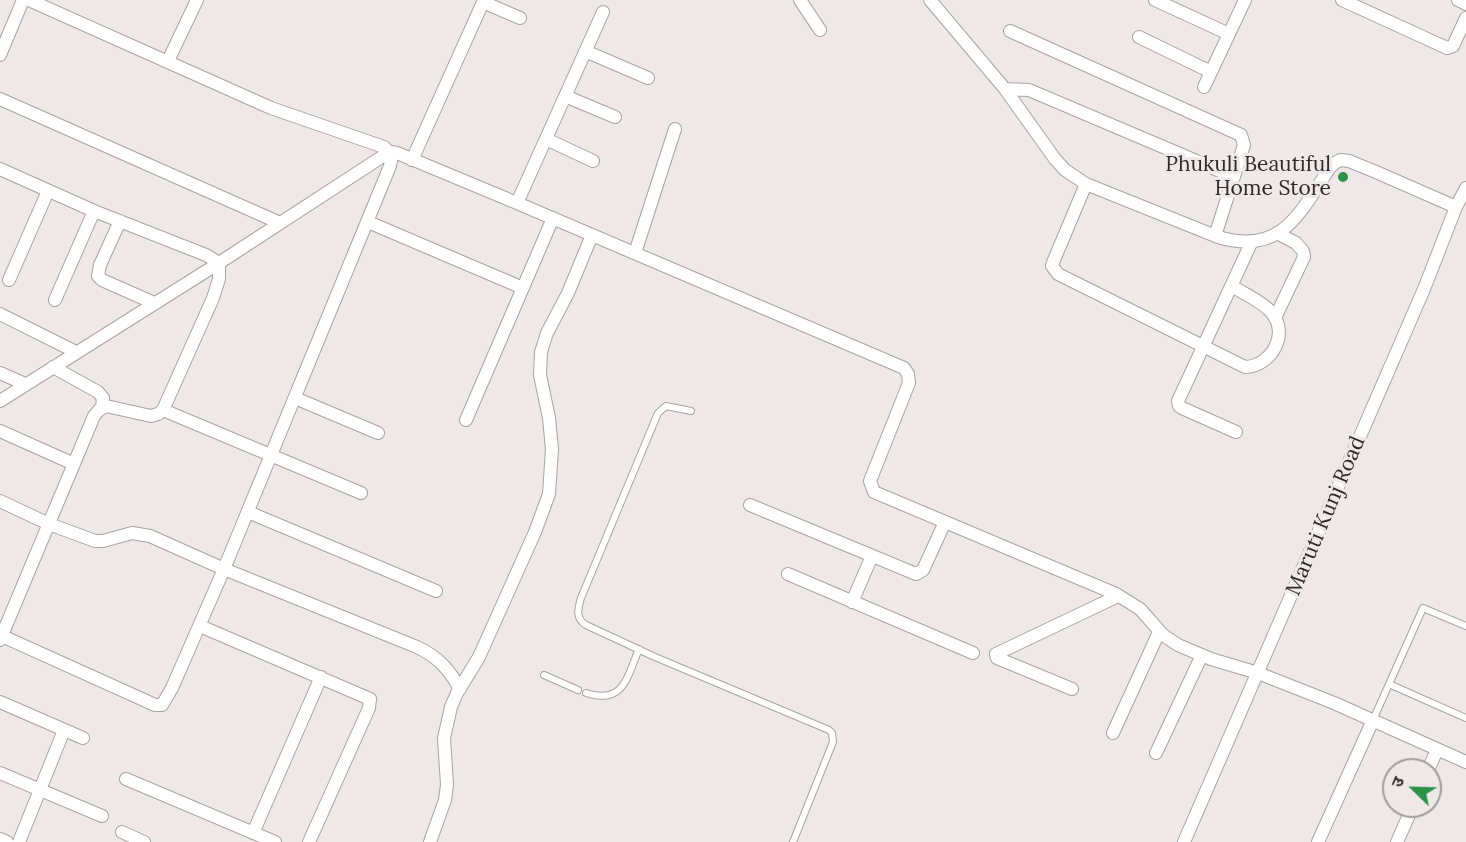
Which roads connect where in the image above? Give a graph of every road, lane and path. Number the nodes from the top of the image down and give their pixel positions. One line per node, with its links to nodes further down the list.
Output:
1 (23, 0): 18 (street)
2 (29, 0): 12 (street)
3 (800, 0): 16 (street)
4 (930, 0): 27 (street)
5 (1155, 0): 19 (street)
6 (1245, 0): 19 (street)
7 (1342, 0): 15 (street)
8 (1458, 0): 11 (street)
9 (193, 1): 23 (street)
10 (484, 1): 14 (street); 34 (street)
11 (1466, 4)
12 (54, 5): 23 (street)
13 (603, 12): 21 (street)
14 (520, 18)
15 (1466, 18)
16 (820, 30)
17 (1010, 31): 37 (street)
18 (4, 34): 22 (street)
19 (1229, 34): 24 (street)
20 (1139, 37): 24 (street)
21 (585, 51): 25 (street); 28 (street)
22 (0, 55)
23 (168, 61): 33 (street)
24 (1211, 72): 26 (street)
25 (648, 78)
26 (1204, 87)
27 (1005, 89): 37 (street); 38 (street)
28 (565, 96): 30 (street); 32 (street)
29 (0, 99): 47 (street)
30 (615, 117)
31 (675, 129): 52 (street)
32 (546, 139): 35 (street); 41 (street)
33 (391, 152): 34 (street); 46 (street); 47 (street)
34 (412, 160): 41 (street)
35 (594, 161)
36 (0, 170): 40 (street)
37 (1234, 177): 50 (street)
38 (1086, 184): 50 (street); 61 (street)
39 (1466, 188): 42 (street, Maruti Kunj Road)
40 (48, 190): 43 (street); 54 (street)
41 (517, 203): 44 (street)
42 (1456, 207): 48 (street); 96 (street, Maruti Kunj Road)
43 (94, 211): 45 (street); 57 (street)
44 (553, 218): 49 (street); 56 (street)
45 (120, 221): 53 (street); 58 (street)
46 (368, 222): 56 (street); 66 (street)
47 (280, 223): 53 (street)
48 (1277, 233): 51 (street); 60 (street)
49 (592, 235): 52 (street); 100 (street)
50 (1215, 236): 51 (street)
51 (1252, 241): 55 (street)
52 (635, 253): 81 (street)
53 (219, 263): 58 (street); 69 (street)
54 (9, 280)
55 (1232, 286): 60 (street); 61 (street)
56 (523, 288): 71 (street)
57 (55, 300)
58 (154, 303): 62 (street)
59 (0, 314): 62 (street)
60 (1275, 318): 61 (street)
61 (1203, 347): 73 (street)
62 (76, 352): 63 (street)
63 (53, 367): 65 (street); 68 (street)
64 (0, 373): 65 (street)
65 (25, 384): 67 (street)
66 (295, 398): 74 (street); 75 (street)
67 (0, 401)
68 (102, 407): 69 (street); 76 (street)
69 (163, 410): 75 (street)
70 (691, 411): 93 (lane)
71 (466, 420)
72 (0, 431): 76 (street)
73 (1236, 432)
74 (378, 433)
75 (271, 455): 77 (street); 80 (street)
76 (74, 464): 82 (street)
77 (361, 493)
78 (0, 501): 82 (street)
79 (750, 505): 83 (street)
80 (248, 512): 84 (street); 86 (street)
81 (945, 522): 83 (street); 87 (street)
82 (49, 524): 84 (street); 92 (street)
83 (873, 556): 88 (street)
84 (224, 569): 89 (street); 100 (street)
85 (788, 574): 88 (street)
86 (436, 591)
87 (1118, 596): 91 (street); 101 (street)
88 (852, 602): 94 (street)
89 (200, 626): 92 (street); 98 (street)
90 (1466, 626): 99 (lane)
91 (1159, 632): 95 (street); 108 (street)
92 (1, 638)
93 (639, 649): 103 (lane); 128 (lane)
94 (973, 653)
95 (1202, 656): 96 (street); 111 (street)
96 (1258, 672): 106 (street); 129 (street, Maruti Kunj Road)
97 (544, 675): 102 (lane)
98 (321, 677): 120 (street); 126 (street)
99 (1389, 684): 105 (lane); 106 (lane)
100 (460, 688): 127 (street)
101 (1072, 689)
102 (578, 690)
103 (586, 693)
104 (0, 702): 107 (street)
105 (1466, 718)
106 (1372, 720): 110 (street); 130 (street)
107 (64, 730): 109 (street); 116 (street)
108 (1113, 733)
109 (83, 738)
110 (1437, 750): 112 (street); 113 (street)
111 (1156, 753)
112 (1433, 758)
113 (1466, 762)
114 (0, 773): 116 (street)
115 (126, 779): 120 (street)
116 (40, 790): 117 (street); 123 (street)
117 (102, 816)
118 (1408, 818): 131 (street)
119 (122, 832): 124 (street)
120 (253, 833): 125 (street)
121 (0, 839): 122 (street)
122 (7, 842)
123 (19, 842)
124 (144, 842)
125 (275, 842)
126 (309, 842)
127 (430, 842)
128 (793, 842)
129 (1184, 842)
130 (1318, 842)
131 (1397, 842)

